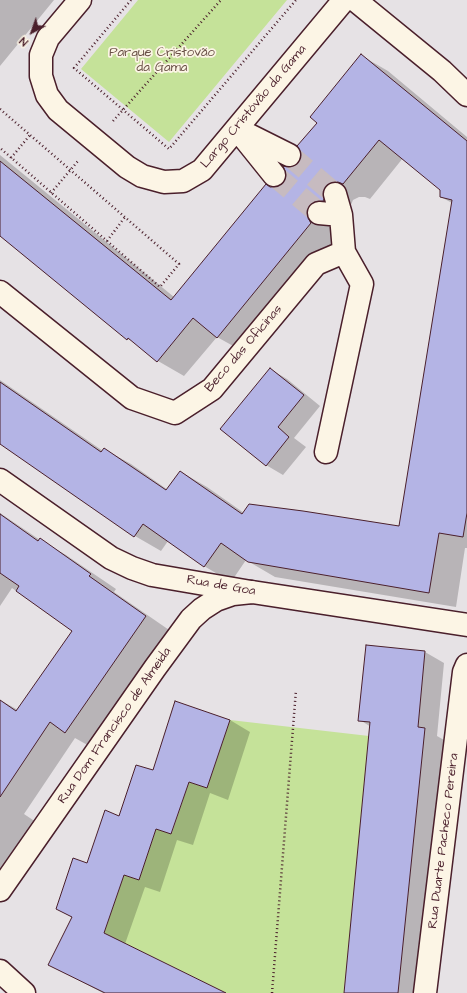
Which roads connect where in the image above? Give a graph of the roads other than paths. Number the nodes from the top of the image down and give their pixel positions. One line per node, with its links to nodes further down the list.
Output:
1 (80, 0): 7 (street, Largo Cristóvão da Gama)
2 (344, 0): 7 (street, Largo Cristóvão da Gama)
3 (355, 0): 4 (street)
4 (442, 71): 5 (street); 6 (street)
5 (467, 76)
6 (467, 95)
7 (237, 129): 8 (street); 9 (street)
8 (289, 155)
9 (274, 174)
10 (335, 194): 12 (street)
11 (319, 213): 12 (street)
12 (342, 215): 13 (street)
13 (344, 252): 14 (street, Beco das Oficinas); 15 (street)
14 (0, 292)
15 (326, 452)
16 (0, 480): 17 (street, Rua de Goa)
17 (252, 592): 18 (street, Rua de Goa); 20 (street, Rua Dom Francisco de Almeida)
18 (467, 626)
19 (467, 665): 23 (street, Rua Duarte Pacheco Pereira)
20 (0, 890)
21 (0, 971): 22 (street)
22 (24, 993)
23 (425, 993)

